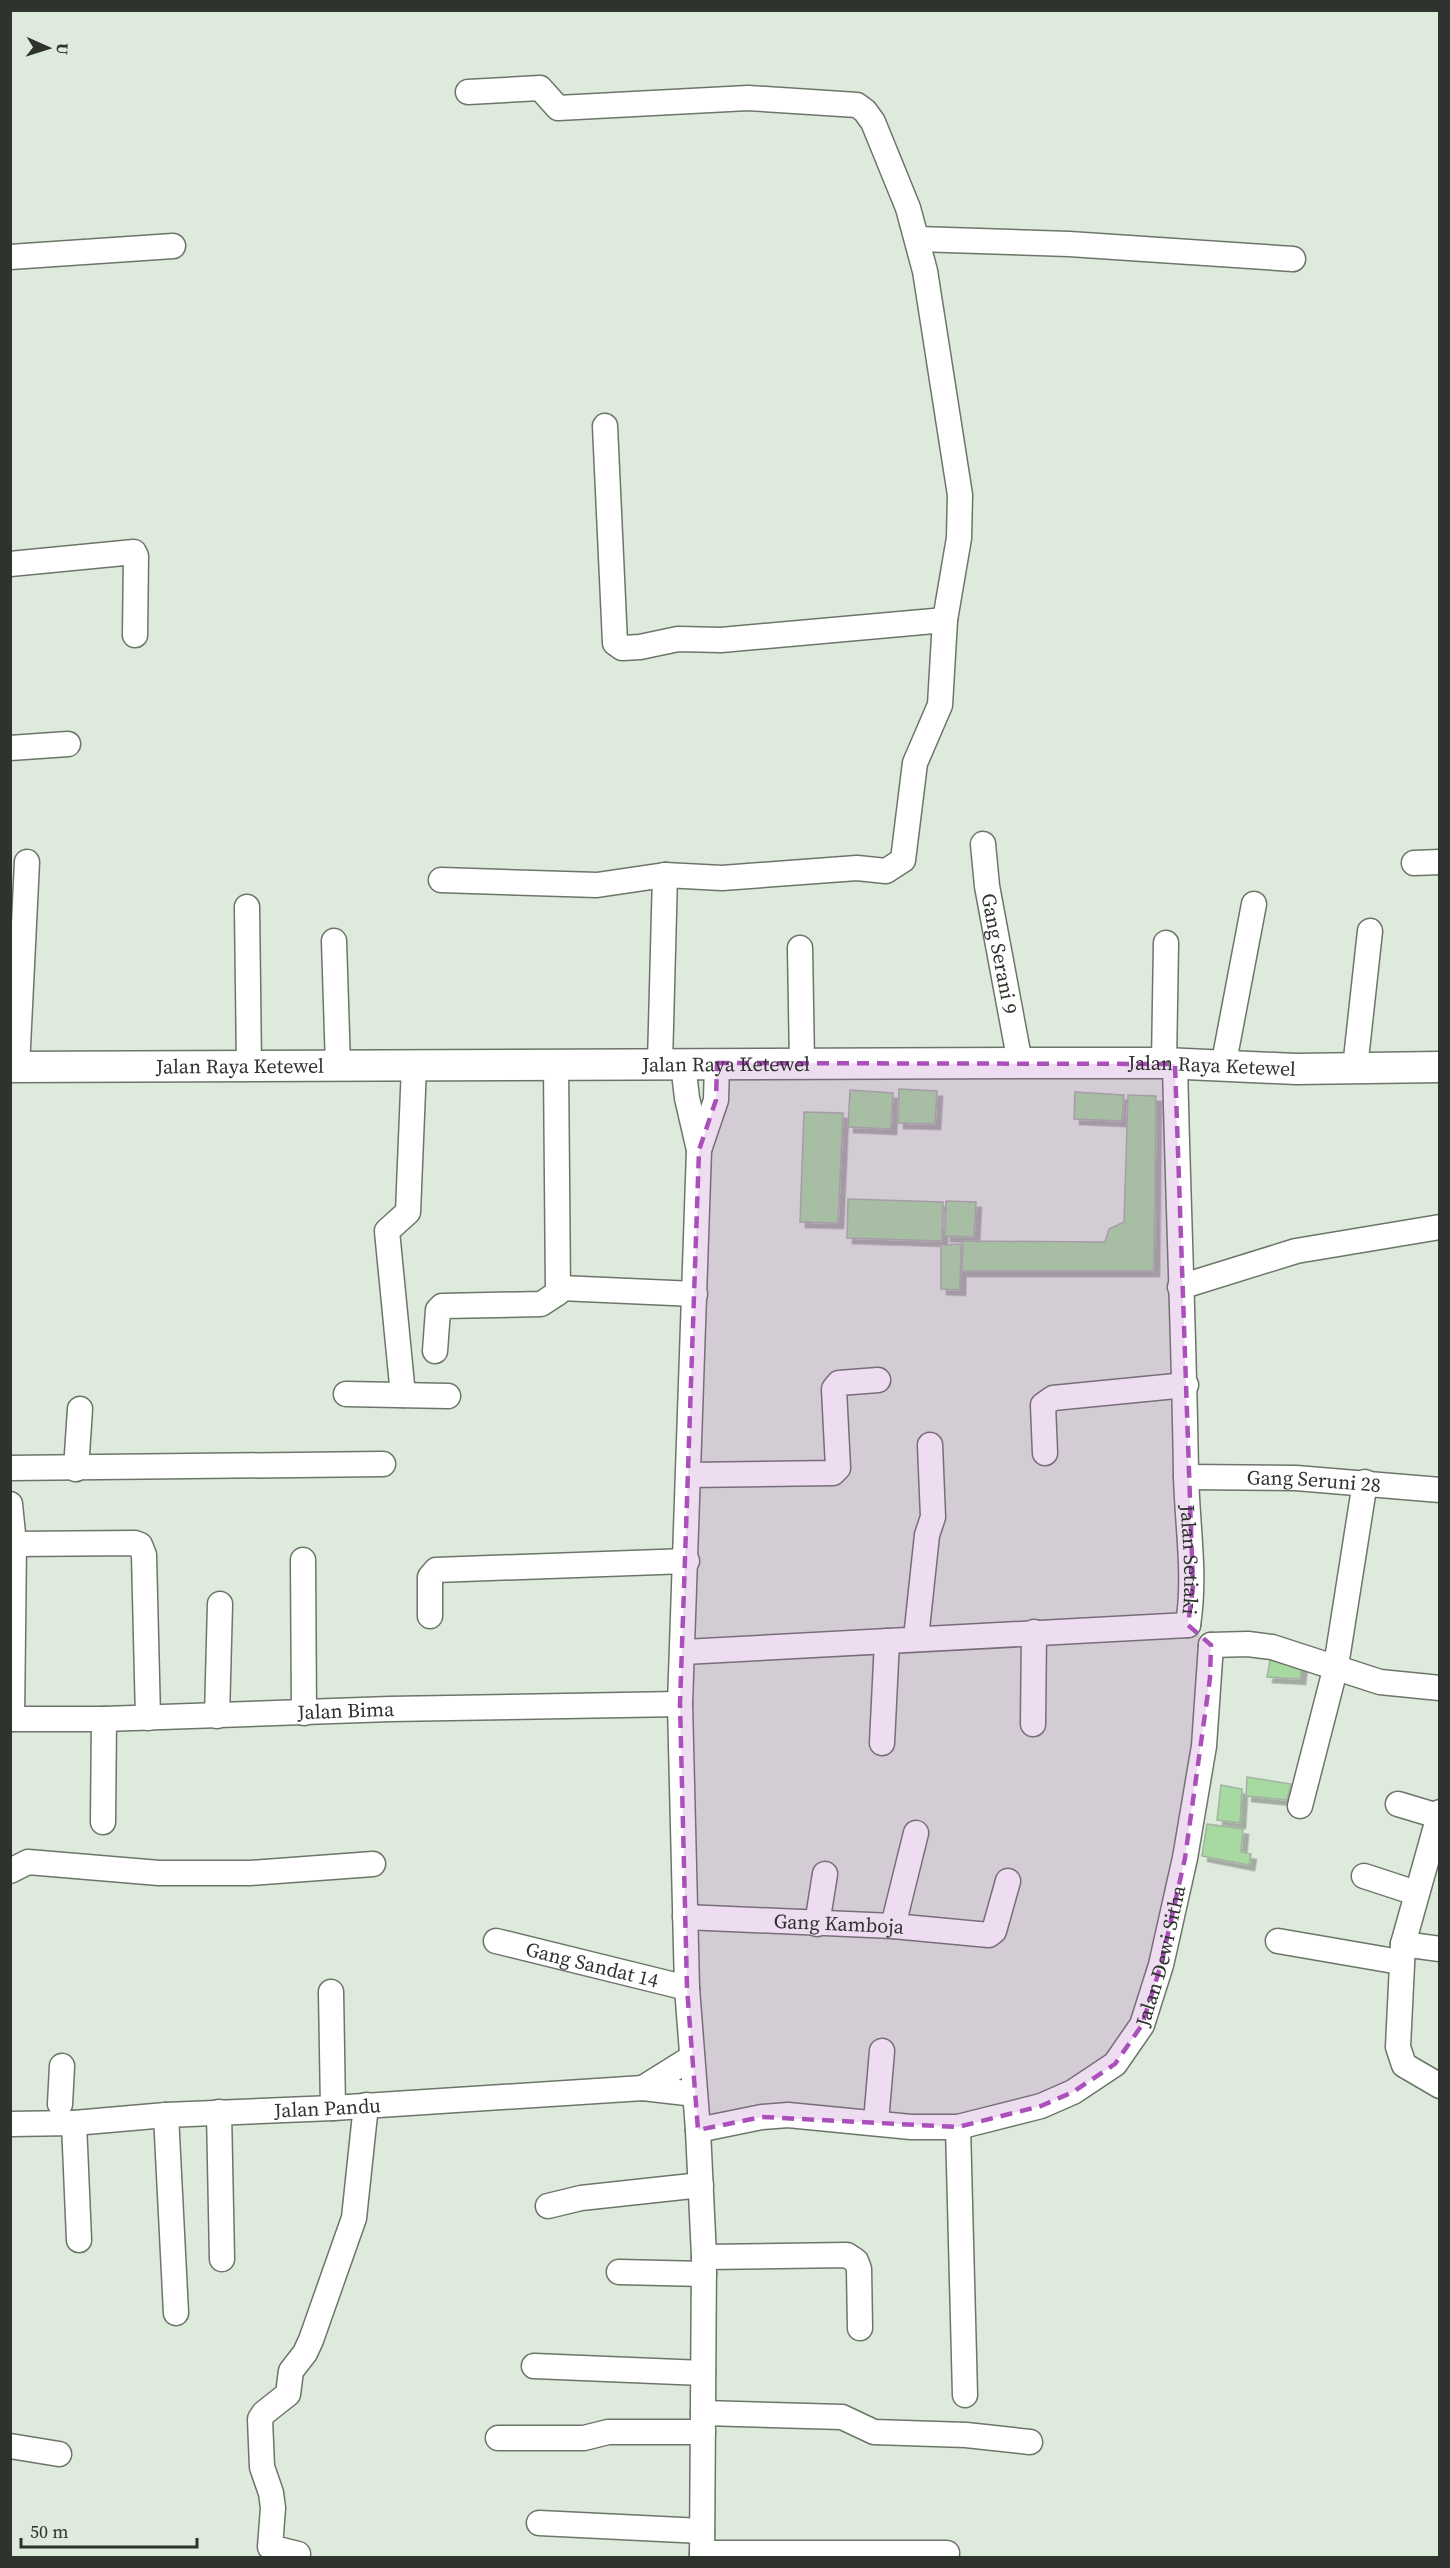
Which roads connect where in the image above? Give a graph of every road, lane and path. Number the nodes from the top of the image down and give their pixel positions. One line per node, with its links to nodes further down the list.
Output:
1 (468, 92): 2 (street)
2 (917, 239): 5 (street); 8 (street)
3 (173, 246): 4 (street)
4 (10, 257)
5 (1293, 259)
6 (604, 426): 8 (street)
7 (10, 564): 9 (street)
8 (945, 620): 16 (street)
9 (135, 634)
10 (68, 744): 11 (street)
11 (10, 748)
12 (983, 844): 26 (street, Gang Serani 9)
13 (27, 862): 33 (street)
14 (1440, 862): 15 (street)
15 (1414, 863)
16 (665, 875): 17 (street); 27 (street)
17 (441, 880)
18 (1254, 903): 34 (street)
19 (247, 907): 29 (street)
20 (1370, 931): 36 (street)
21 (334, 941): 30 (street)
22 (1166, 943): 28 (street, Jalan Setiaki)
23 (800, 948): 25 (street)
24 (717, 1063): 25 (main road, Jalan Raya Ketewel); 27 (main road, Jalan Raya Ketewel); 37 (street)
25 (802, 1063): 26 (main road, Jalan Raya Ketewel)
26 (1020, 1063): 28 (main road, Jalan Raya Ketewel)
27 (672, 1064): 32 (main road, Jalan Raya Ketewel); 37 (street)
28 (1169, 1064): 34 (main road, Jalan Raya Ketewel); 39 (street, Jalan Setiaki)
29 (249, 1066): 30 (main road, Jalan Raya Ketewel); 33 (main road, Jalan Raya Ketewel)
30 (338, 1066): 31 (main road, Jalan Raya Ketewel)
31 (414, 1066): 32 (main road, Jalan Raya Ketewel); 46 (street)
32 (556, 1066): 40 (street)
33 (14, 1067)
34 (1223, 1067): 36 (main road, Jalan Raya Ketewel)
35 (1440, 1067): 36 (main road, Jalan Raya Ketewel)
36 (1355, 1068)
37 (699, 1150): 41 (street)
38 (1440, 1227): 39 (street)
39 (1180, 1287): 44 (street, Jalan Setiaki)
40 (560, 1288): 41 (street); 42 (street)
41 (695, 1294): 54 (street)
42 (435, 1352)
43 (878, 1380): 54 (street)
44 (1186, 1385): 50 (street); 55 (street, Jalan Setiaki)
45 (346, 1394): 46 (street)
46 (402, 1395): 47 (street)
47 (448, 1396)
48 (80, 1408): 53 (street)
49 (930, 1445): 66 (street)
50 (1045, 1453)
51 (383, 1464): 53 (street)
52 (10, 1468): 53 (street)
53 (76, 1469)
54 (689, 1475): 61 (street)
55 (1186, 1477): 56 (street, Gang Seruni 28); 64 (street, Jalan Setiaki)
56 (1365, 1482): 57 (street, Gang Seruni 28); 70 (street)
57 (1440, 1490)
58 (10, 1504): 59 (street)
59 (14, 1544): 75 (street); 76 (street)
60 (303, 1560): 73 (street)
61 (687, 1561): 63 (street); 69 (street)
62 (220, 1604): 74 (street)
63 (429, 1616)
64 (1188, 1624): 65 (street, Jalan Setiaki); 68 (street)
65 (1034, 1632): 66 (street, Jalan Setiaki); 78 (street)
66 (916, 1638): 67 (street, Jalan Setiaki)
67 (888, 1641): 69 (street, Jalan Setiaki); 79 (street)
68 (1211, 1645): 70 (street); 114 (street, Jalan Dewi Sitha)
69 (684, 1652): 72 (street)
70 (1336, 1666): 71 (street); 81 (street)
71 (1440, 1688)
72 (680, 1704): 73 (street, Jalan Bima); 92 (street)
73 (304, 1713): 74 (street, Jalan Bima)
74 (217, 1716): 75 (street, Jalan Bima)
75 (148, 1718): 77 (street, Jalan Bima)
76 (11, 1719): 77 (street, Jalan Bima)
77 (104, 1719): 83 (street)
78 (1033, 1724)
79 (882, 1743)
80 (1398, 1804): 82 (street)
81 (1300, 1806)
82 (1439, 1814): 85 (street)
83 (103, 1822)
84 (916, 1833): 94 (street)
85 (1434, 1846): 91 (street)
86 (373, 1864): 87 (street)
87 (10, 1871)
88 (825, 1874): 93 (street)
89 (1364, 1876): 91 (street)
90 (1008, 1881): 94 (street, Gang Kamboja)
91 (1416, 1893): 98 (street)
92 (686, 1917): 93 (street, Gang Kamboja); 99 (street)
93 (816, 1924): 94 (street, Gang Kamboja)
94 (893, 1926)
95 (496, 1941): 99 (street, Gang Sandat 14)
96 (1278, 1941): 98 (street)
97 (1440, 1949): 98 (street)
98 (1401, 1953): 104 (street)
99 (687, 1988): 102 (street)
100 (331, 1992): 108 (street)
101 (882, 2051): 112 (street)
102 (691, 2058): 105 (street, Jalan Pandu); 106 (street)
103 (62, 2066): 110 (street)
104 (1440, 2086)
105 (643, 2088): 106 (street, Jalan Pandu); 107 (street, Jalan Pandu)
106 (695, 2094): 115 (street)
107 (366, 2105): 108 (street, Jalan Pandu); 135 (street)
108 (333, 2108): 109 (street, Jalan Pandu)
109 (219, 2112): 111 (street, Jalan Pandu); 119 (street)
110 (67, 2114): 111 (street, Jalan Pandu); 113 (street, Jalan Pandu); 118 (street)
111 (166, 2115): 122 (street)
112 (876, 2122): 114 (street, Jalan Dewi Sitha); 115 (street, Jalan Dewi Sitha)
113 (10, 2124)
114 (958, 2127): 126 (street)
115 (698, 2130): 116 (street)
116 (701, 2185): 117 (street); 120 (street)
117 (548, 2206)
118 (79, 2240)
119 (222, 2259)
120 (704, 2265): 121 (street); 123 (street); 125 (street)
121 (619, 2272)
122 (176, 2313)
123 (860, 2328)
124 (534, 2366): 125 (street)
125 (703, 2373): 127 (street)
126 (964, 2395)
127 (703, 2423): 128 (street); 129 (street); 133 (street)
128 (498, 2438)
129 (1030, 2442)
130 (10, 2446): 131 (street)
131 (59, 2454)
132 (539, 2523): 133 (street)
133 (702, 2547): 134 (street)
134 (946, 2553)
135 (298, 2554)

